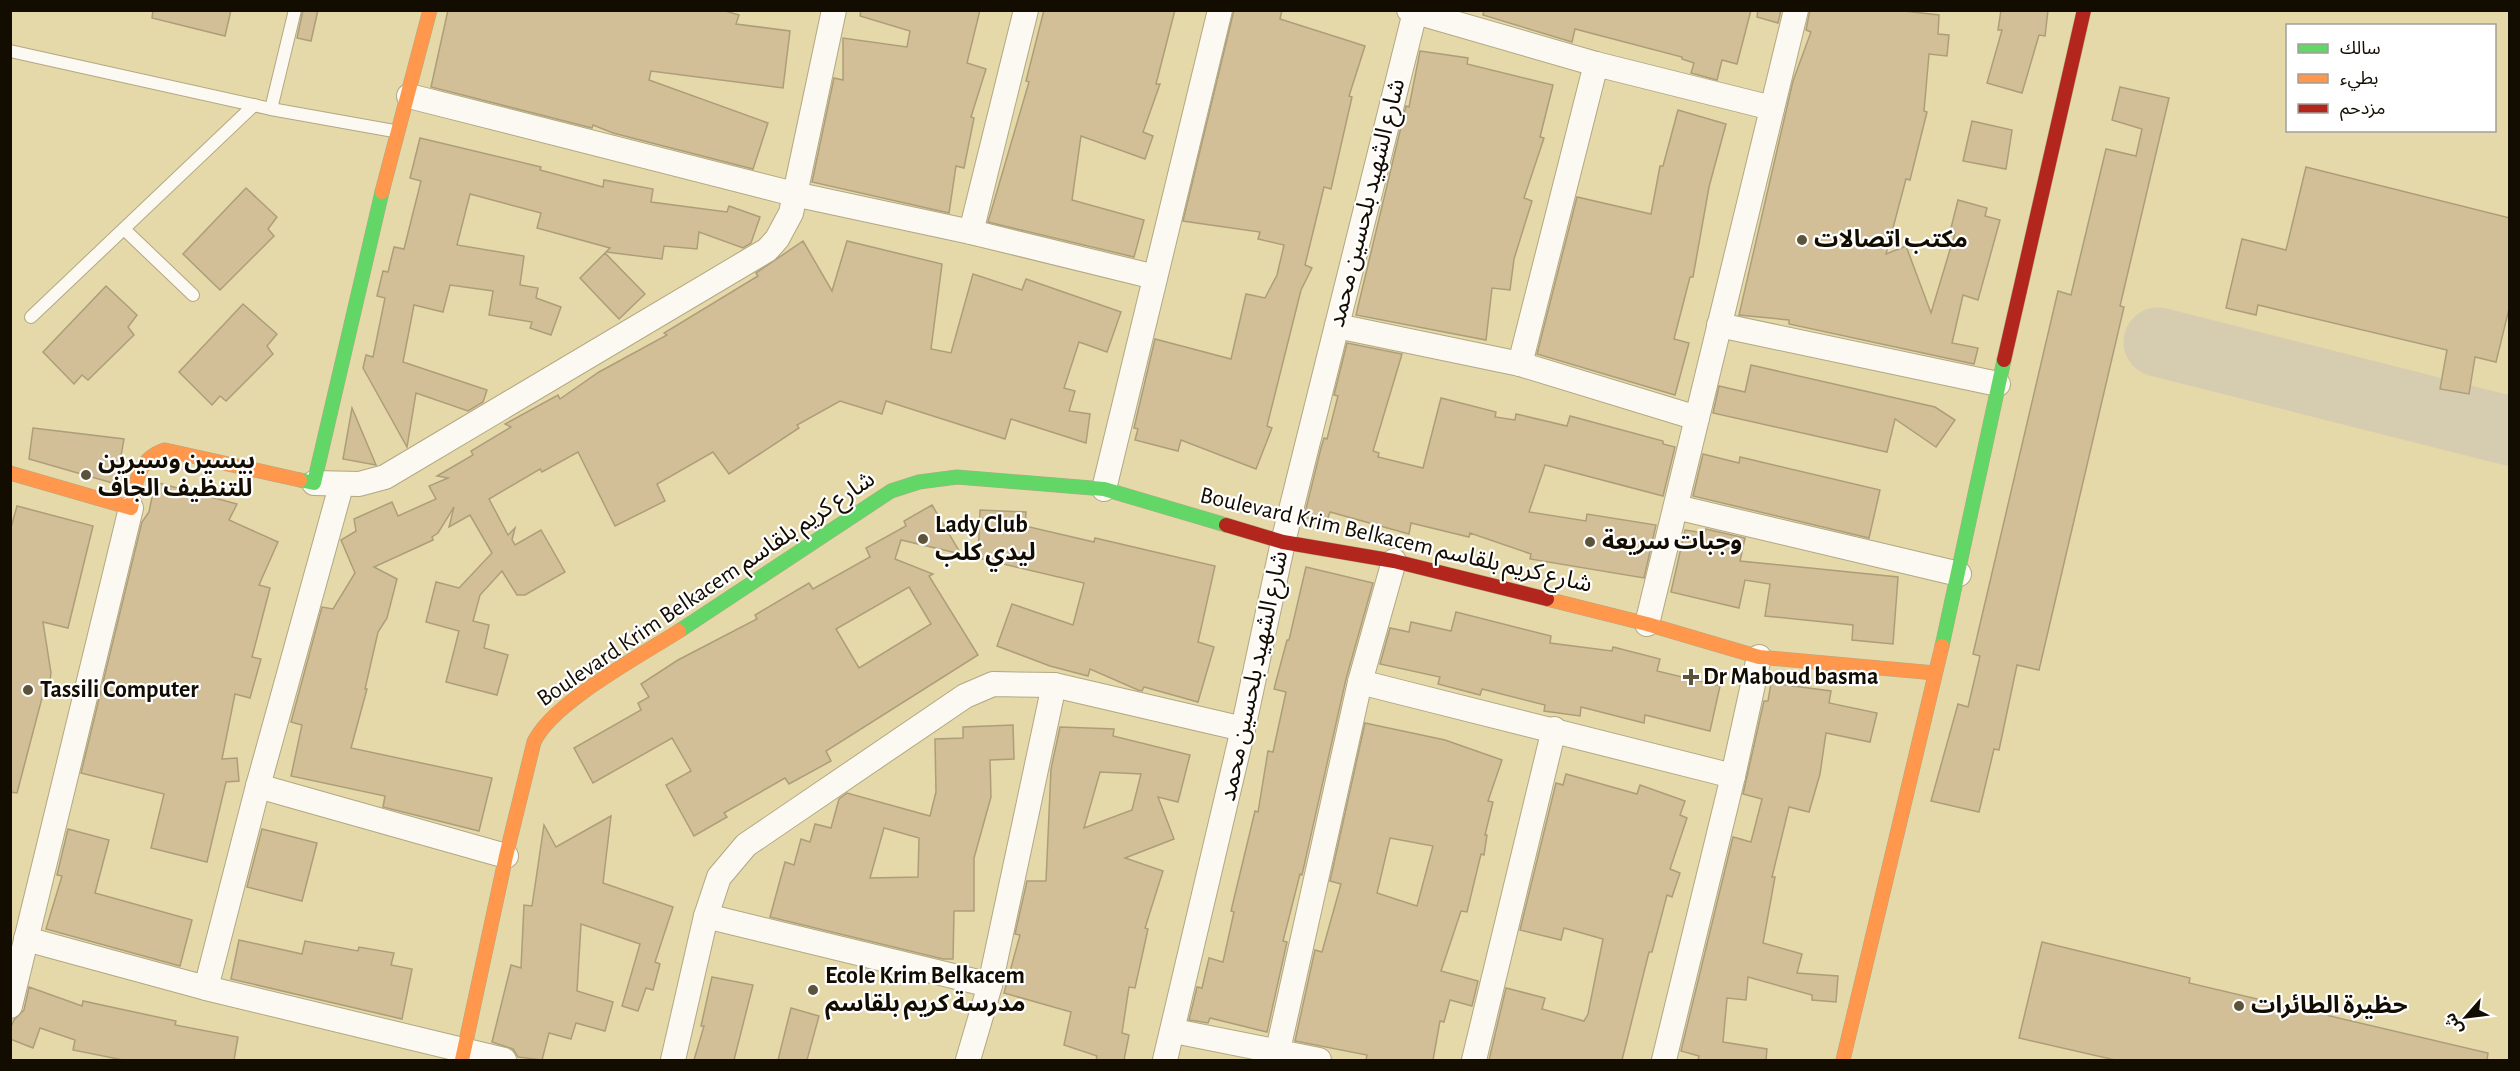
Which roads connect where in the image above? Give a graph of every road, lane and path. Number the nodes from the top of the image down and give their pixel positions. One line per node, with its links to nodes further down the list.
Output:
1 (295, 10): 14 (lane)
2 (430, 10): 11 (street)
3 (834, 10): 16 (street)
4 (1026, 10): 18 (street)
5 (1220, 10): 19 (street)
6 (1796, 10): 13 (street)
7 (2084, 10): 25 (street)
8 (1412, 11): 10 (street); 23 (street, شارع الشهيد بلحسين محمد)
9 (10, 51): 12 (lane)
10 (1596, 64): 13 (street); 24 (street)
11 (409, 96): 15 (street); 16 (street)
12 (254, 105): 14 (lane); 17 (lane)
13 (1772, 108): 22 (street)
14 (271, 109): 15 (lane)
15 (396, 132): 28 (street)
16 (794, 194): 18 (street); 29 (street)
17 (124, 229): 20 (lane); 21 (lane)
18 (971, 232): 19 (street)
19 (1155, 277): 30 (street)
20 (193, 295)
21 (32, 317)
22 (1719, 325): 25 (street); 26 (street)
23 (1337, 326): 24 (street); 33 (street, شارع الشهيد بلحسين محمد)
24 (1520, 364): 26 (street)
25 (1998, 384): 35 (street)
26 (1697, 418): 31 (street)
27 (10, 473): 32 (street)
28 (314, 483): 29 (street); 32 (street)
29 (341, 486): 44 (street)
30 (1104, 489): 33 (street, Boulevard Krim Belkacem شارع كريم بلقاسم); 45 (street, Boulevard Krim Belkacem شارع كريم بلقاسم)
31 (1676, 507): 35 (street); 36 (street)
32 (131, 508): 47 (street)
33 (1283, 542): 34 (street, Boulevard Krim Belkacem شارع كريم بلقاسم); 41 (street, شارع الشهيد بلحسين محمد)
34 (1395, 561): 36 (street, Boulevard Krim Belkacem شارع كريم بلقاسم); 39 (street)
35 (1959, 574): 38 (street)
36 (1647, 624): 37 (street, Boulevard Krim Belkacem شارع كريم بلقاسم)
37 (1759, 657): 38 (street, Boulevard Krim Belkacem شارع كريم بلقاسم); 43 (street)
38 (1935, 673): 61 (street)
39 (1360, 682): 42 (street); 52 (street)
40 (1054, 685): 41 (street); 46 (street); 48 (street)
41 (1244, 729): 51 (street, شارع الشهيد بلحسين محمد)
42 (1554, 729): 43 (street); 59 (street)
43 (1733, 776): 60 (street)
44 (258, 786): 45 (street); 49 (street)
45 (506, 856): 53 (street, Boulevard Krim Belkacem شارع كريم بلقاسم)
46 (706, 916): 48 (street); 55 (street)
47 (26, 939): 49 (street); 50 (street)
48 (990, 985): 56 (street)
49 (206, 988): 53 (street)
50 (10, 1006)
51 (1173, 1031): 52 (street); 57 (street, شارع الشهيد بلحسين محمد)
52 (1278, 1050): 58 (street)
53 (463, 1056): 54 (street)
54 (504, 1060)
55 (673, 1060)
56 (968, 1060)
57 (1165, 1060)
58 (1318, 1060)
59 (1474, 1060)
60 (1664, 1060)
61 (1843, 1060)

